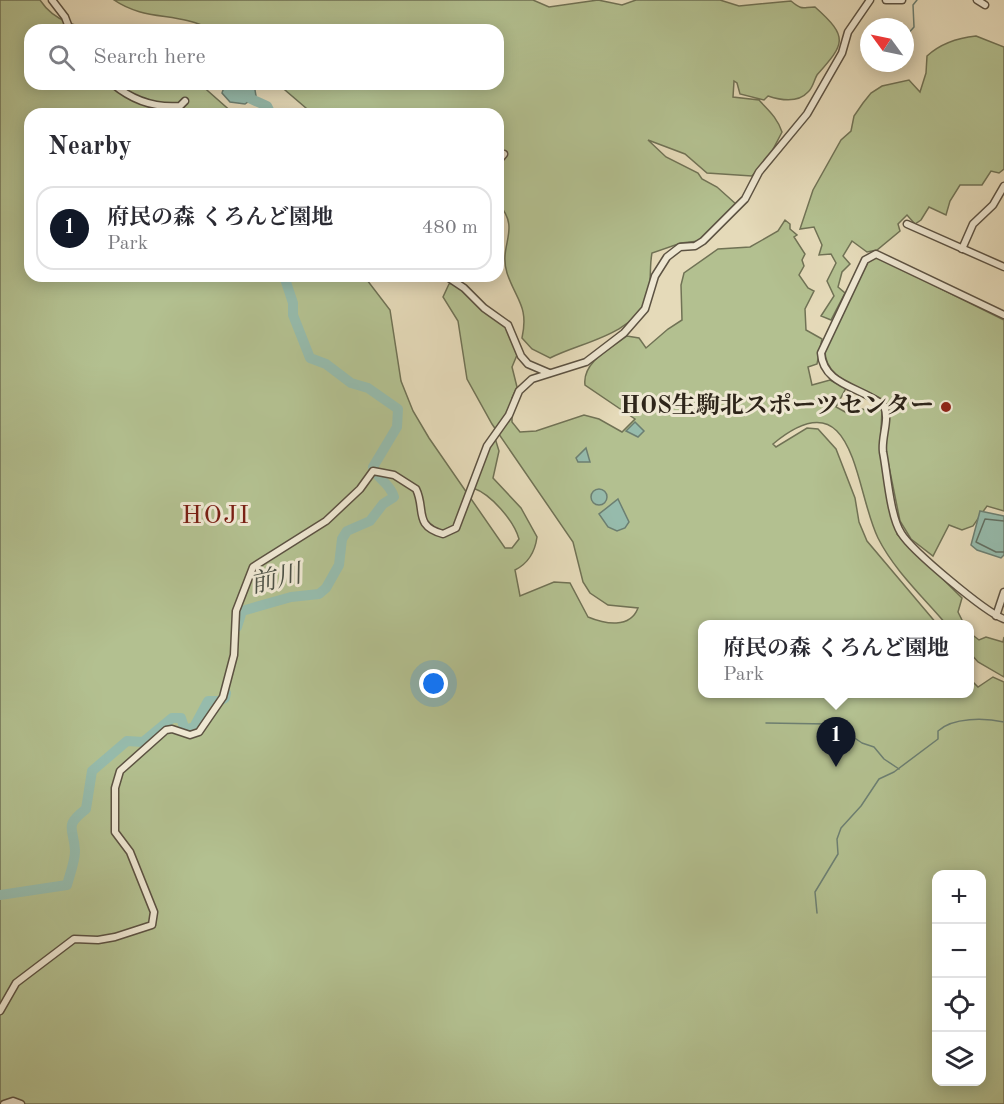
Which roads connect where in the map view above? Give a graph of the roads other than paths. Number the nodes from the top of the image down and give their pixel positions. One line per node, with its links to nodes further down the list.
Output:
1 (52, 0): 7 (street)
2 (870, 0): 18 (street)
3 (886, 0): 4 (street)
4 (902, 0)
5 (977, 0): 6 (street)
6 (985, 5)
7 (68, 24)
8 (120, 90): 11 (street)
9 (185, 101): 10 (street)
10 (164, 108)
11 (164, 108)
12 (1004, 186): 14 (street)
13 (907, 224): 14 (street)
14 (962, 249): 15 (street)
15 (1004, 267)
16 (455, 282): 18 (street)
17 (1004, 315): 20 (street)
18 (549, 373): 22 (street)
19 (1004, 592): 20 (street)
20 (996, 616): 21 (street)
21 (1004, 619)
22 (0, 1011)
23 (4, 1104): 24 (street)
24 (21, 1104)

